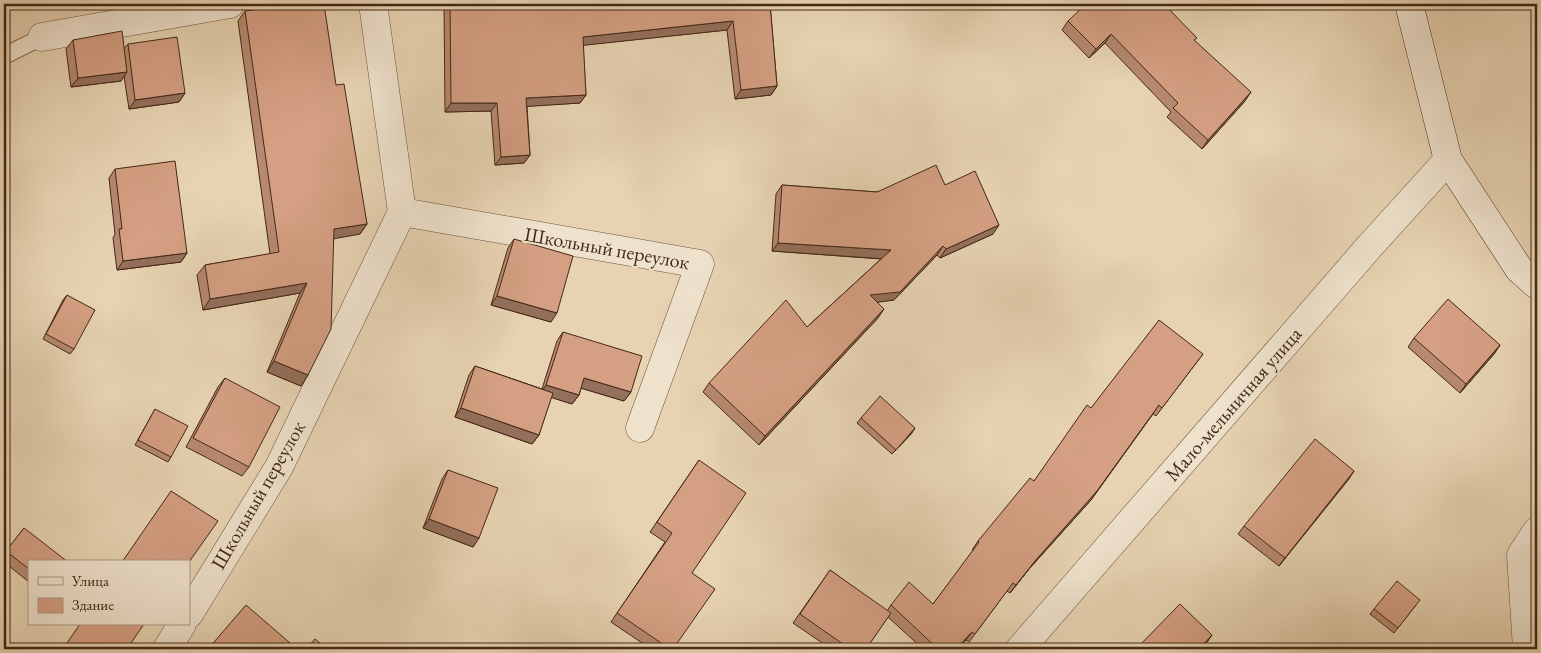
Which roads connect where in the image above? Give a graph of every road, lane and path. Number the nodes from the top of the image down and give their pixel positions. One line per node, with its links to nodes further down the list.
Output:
1 (230, 4): 4 (street)
2 (373, 4): 7 (street)
3 (1408, 4): 6 (street)
4 (42, 37): 5 (lane)
5 (4, 56)
6 (1448, 160): 8 (street); 14 (street, Мало-мельничная улица)
7 (402, 212): 9 (street, Школьный переулок); 11 (street, Школьный переулок)
8 (1537, 285)
9 (640, 428)
10 (1537, 531): 15 (street)
11 (190, 612)
12 (181, 626): 13 (street)
13 (167, 649)
14 (1020, 649)
15 (1527, 649)

